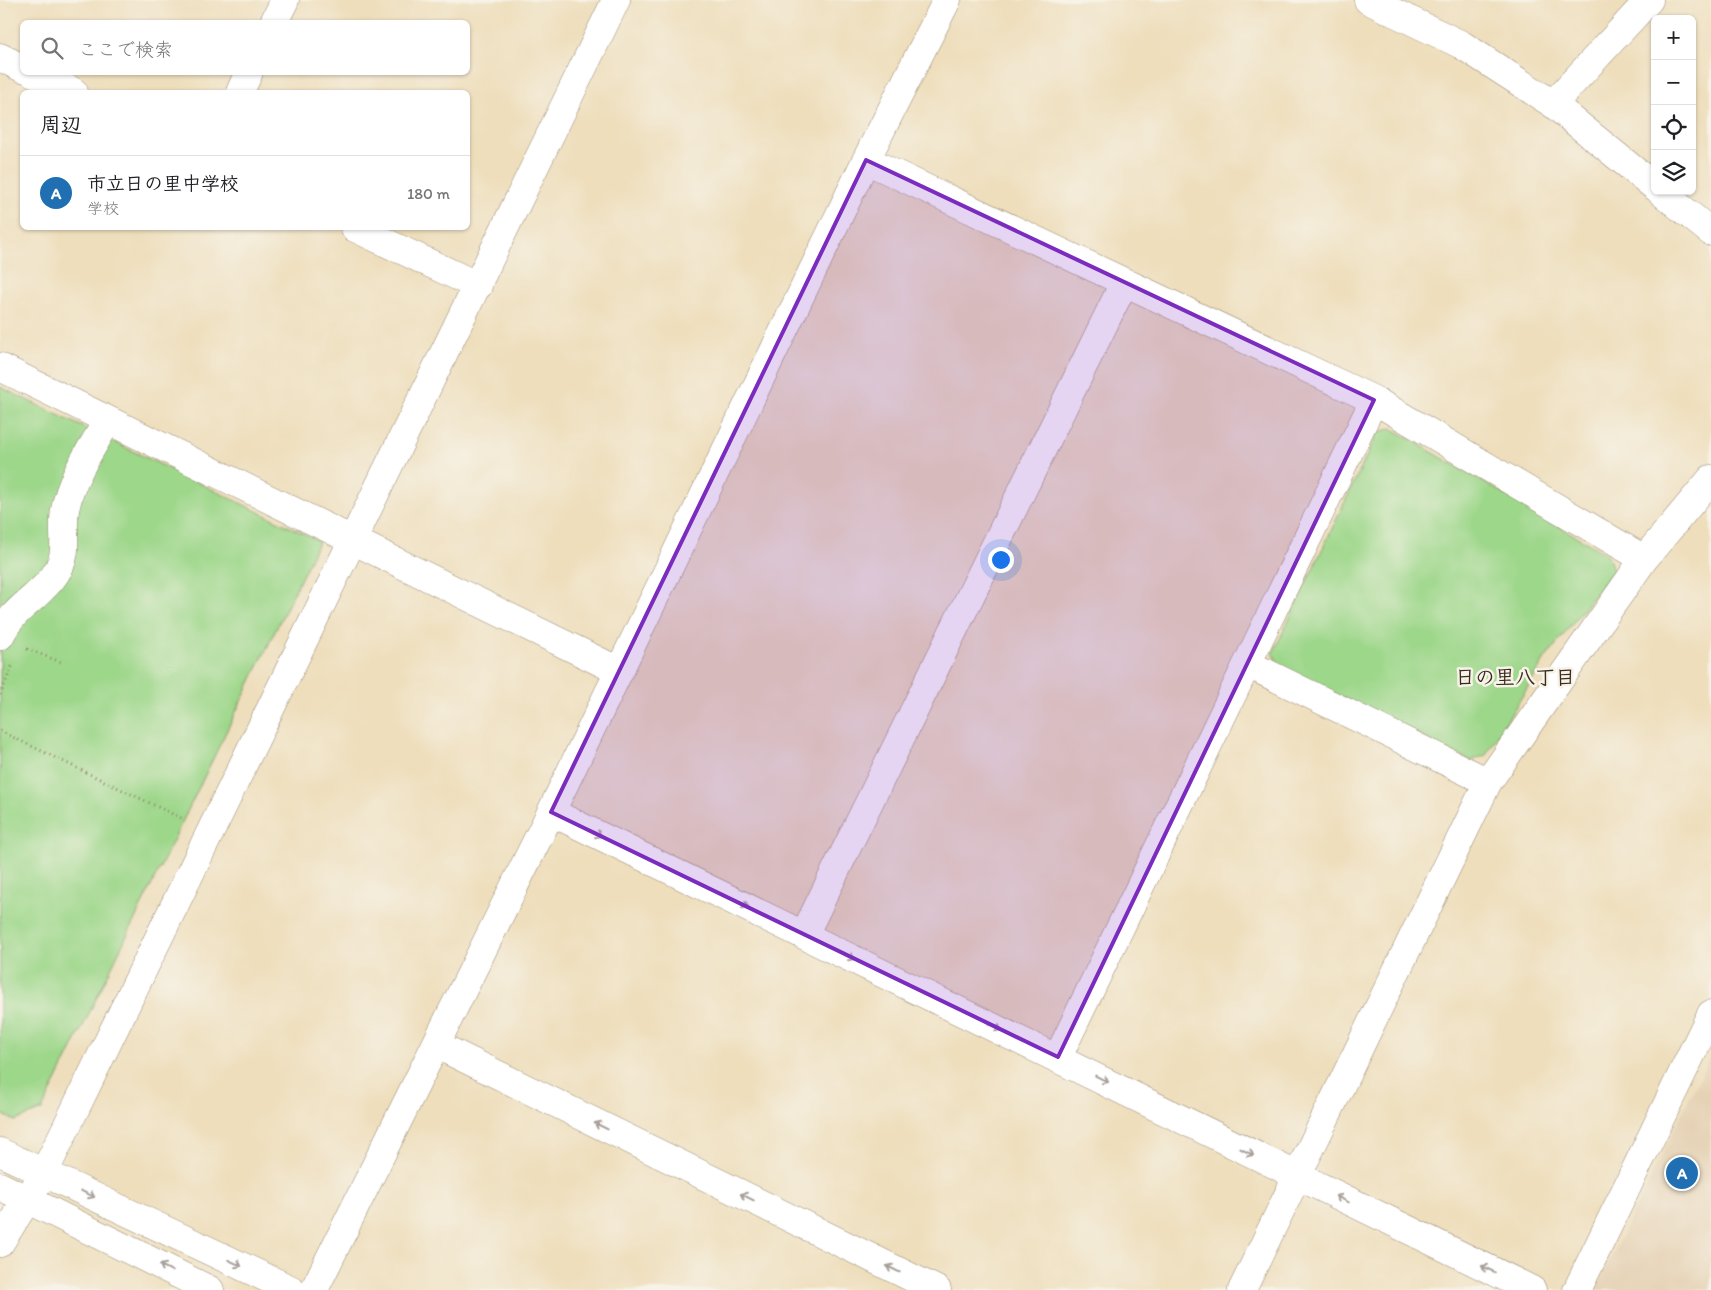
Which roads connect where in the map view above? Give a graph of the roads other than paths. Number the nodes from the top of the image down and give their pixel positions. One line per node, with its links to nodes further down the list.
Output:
1 (285, 0): 6 (street)
2 (616, 0): 20 (street)
3 (946, 0): 14 (street)
4 (1368, 0): 13 (street)
5 (1649, 0): 13 (street)
6 (275, 20)
7 (0, 57): 8 (street)
8 (20, 67)
9 (38, 75): 11 (street)
10 (248, 75): 12 (street)
11 (70, 90)
12 (241, 90)
13 (1553, 104): 15 (street)
14 (866, 160): 19 (street); 29 (street)
15 (1651, 184)
16 (1665, 195): 18 (street)
17 (359, 230): 20 (street)
18 (1711, 232)
19 (1124, 283): 22 (street); 32 (street)
20 (478, 286): 25 (street)
21 (0, 367): 23 (street)
22 (1374, 400): 26 (street); 28 (street)
23 (108, 420): 25 (street); 27 (street)
24 (1711, 479): 26 (street)
25 (352, 538): 29 (street); 37 (street)
26 (1644, 559): 30 (street)
27 (10, 641)
28 (1248, 664): 30 (street); 35 (street)
29 (619, 672): 31 (street)
30 (1488, 782): 38 (street)
31 (552, 812): 32 (street, one-way to 32); 34 (street)
32 (804, 935): 35 (street, one-way to 35)
33 (1711, 1014): 48 (street)
34 (437, 1045): 44 (street); 45 (street, one-way to 34)
35 (1058, 1057): 38 (street, one-way to 38)
36 (0, 1152): 37 (street)
37 (44, 1173): 40 (street); 43 (street, one-way to 43)
38 (1296, 1177): 46 (street); 47 (street, one-way to 38)
39 (0, 1186): 40 (street)
40 (27, 1199): 41 (street); 42 (street, one-way to 40)
41 (0, 1243)
42 (210, 1290)
43 (292, 1290)
44 (314, 1290)
45 (937, 1290)
46 (1242, 1290)
47 (1532, 1290)
48 (1577, 1290)

